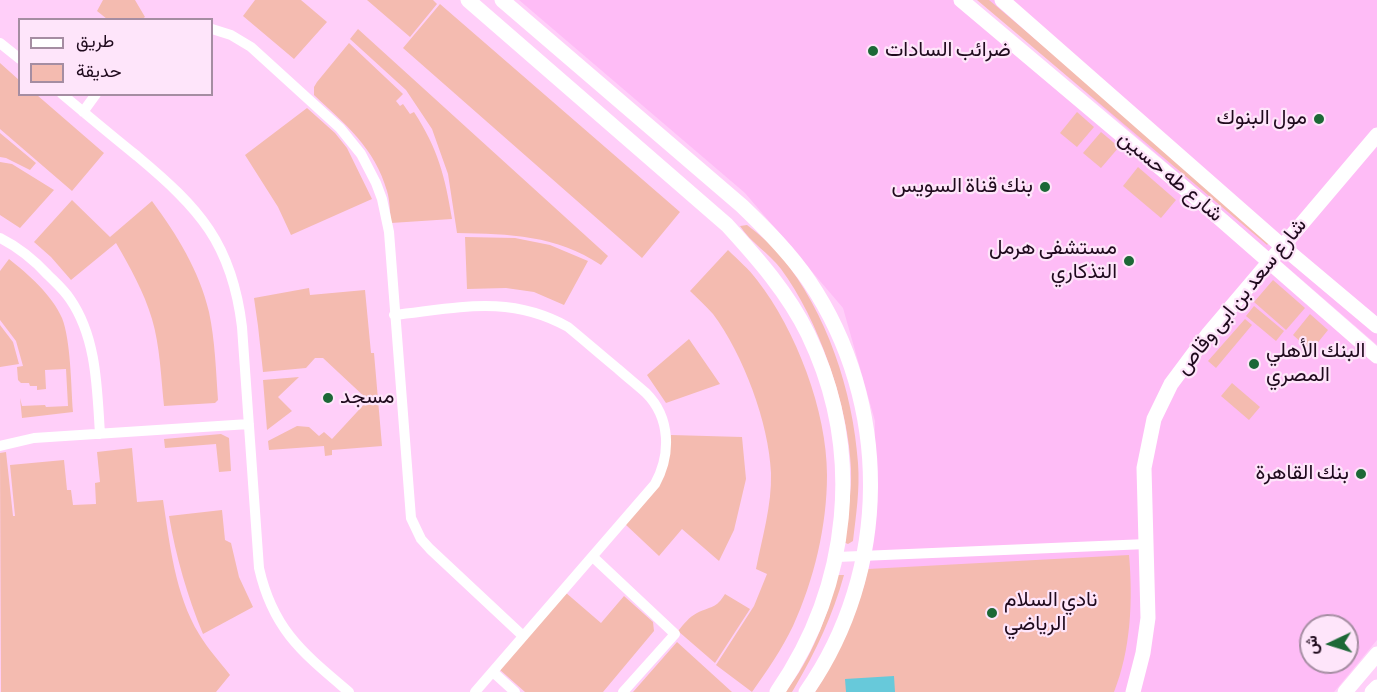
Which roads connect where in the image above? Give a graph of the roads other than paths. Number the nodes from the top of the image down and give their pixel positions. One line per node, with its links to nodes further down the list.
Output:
1 (468, 0): 13 (street)
2 (502, 0): 12 (street)
3 (961, 0): 16 (street, شارع طه حسين)
4 (1002, 0): 15 (street, شارع طه حسين)
5 (213, 29): 17 (street)
6 (0, 43): 7 (street)
7 (18, 57)
8 (64, 96): 10 (street)
9 (95, 96): 10 (street)
10 (83, 112): 20 (street)
11 (1377, 135): 15 (street, شارع سعد بن ابى وقاص)
12 (742, 206): 13 (street); 26 (street)
13 (727, 225): 25 (street)
14 (0, 238): 21 (street)
15 (1283, 246): 16 (street, شارع سعد بن ابى وقاص); 18 (street, شارع طه حسين)
16 (1269, 262): 19 (street, شارع طه حسين); 23 (street, شارع سعد بن ابى وقاص)
17 (394, 315): 24 (street); 27 (street)
18 (1377, 326)
19 (1377, 356)
20 (249, 424): 21 (street); 31 (street)
21 (100, 434): 22 (street)
22 (0, 446)
23 (1147, 544): 26 (street); 37 (street, شارع سعد بن ابى وقاص)
24 (593, 557): 27 (street); 34 (street)
25 (837, 557): 26 (street); 35 (street)
26 (864, 557): 36 (street)
27 (523, 636): 29 (street)
28 (1377, 654): 38 (street)
29 (493, 672): 32 (street); 33 (street)
30 (1377, 687): 39 (street)
31 (349, 692)
32 (476, 692)
33 (515, 692)
34 (623, 692)
35 (777, 692)
36 (806, 692)
37 (1133, 692)
38 (1345, 692)
39 (1372, 692)

